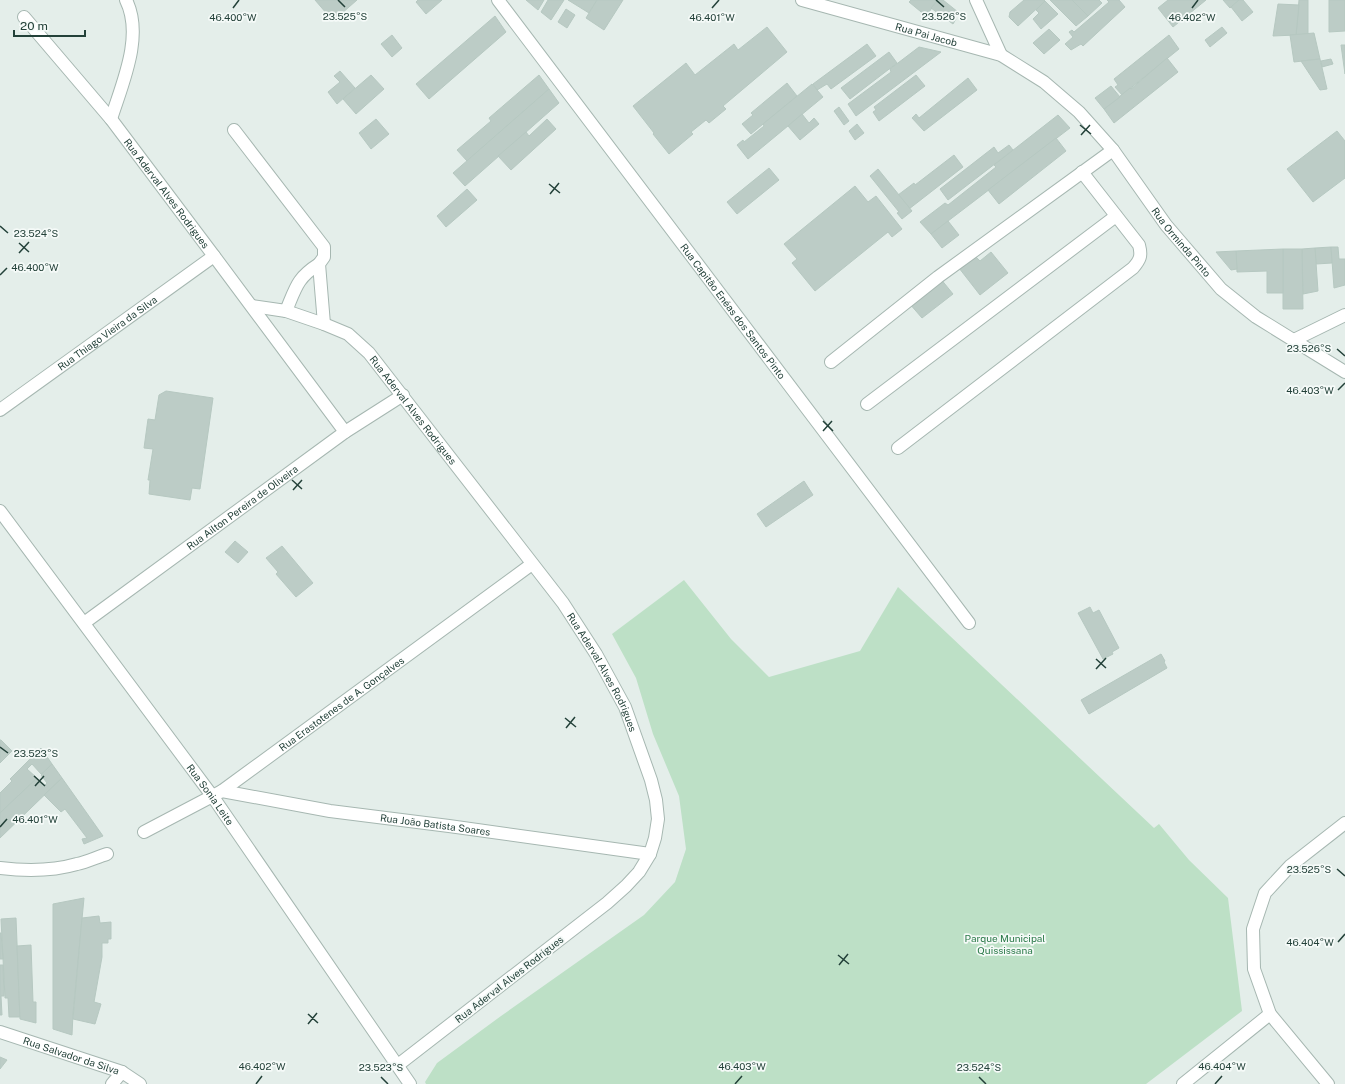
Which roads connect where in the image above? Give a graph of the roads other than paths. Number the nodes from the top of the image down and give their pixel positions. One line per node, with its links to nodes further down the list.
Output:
1 (126, 0): 8 (street)
2 (498, 0): 30 (street, Rua Capitão Enéas dos Santos Pinto)
3 (802, 0): 6 (street, Rua Pai Jacob)
4 (976, 0): 6 (street)
5 (24, 18): 8 (street, Rua Aderval Alves Rodrigues)
6 (1001, 55): 7 (street, Rua Pai Jacob)
7 (1044, 82): 10 (street, Rua Orminda Pinto)
8 (111, 119): 13 (street, Rua Aderval Alves Rodrigues)
9 (234, 130): 14 (street)
10 (1113, 150): 11 (street); 19 (street, Rua Orminda Pinto)
11 (1082, 172): 12 (street); 20 (street)
12 (1116, 216): 23 (street); 26 (street)
13 (214, 256): 15 (street, Rua Aderval Alves Rodrigues); 24 (street, Rua Thiago Vieira da Silva)
14 (320, 264): 16 (street); 18 (street)
15 (252, 306): 16 (street, Rua Aderval Alves Rodrigues); 25 (street, Rua Aderval Alves Rodrigues)
16 (286, 311): 18 (street, Rua Aderval Alves Rodrigues)
17 (1345, 315): 19 (street)
18 (324, 324): 22 (street, Rua Aderval Alves Rodrigues)
19 (1294, 340): 21 (street, Rua Orminda Pinto)
20 (831, 362)
21 (1345, 372)
22 (403, 395): 25 (street, Rua Ailton Pereira de Oliveira); 28 (street, Rua Aderval Alves Rodrigues)
23 (867, 404)
24 (0, 410)
25 (345, 432): 29 (street, Rua Ailton Pereira de Oliveira)
26 (898, 448)
27 (0, 512): 29 (street, Rua Sonia Leite)
28 (532, 564): 31 (street, Rua Erastotenes de A. Gonçalves); 35 (street, Rua Aderval Alves Rodrigues)
29 (84, 623): 31 (street, Rua Sonia Leite)
30 (969, 623)
31 (218, 794): 33 (street, Rua Erastotenes de A. Gonçalves); 35 (street, Rua João Batista Soares); 39 (street, Rua Sonia Leite)
32 (1345, 824): 37 (street)
33 (144, 832)
34 (107, 854): 36 (street)
35 (650, 854): 39 (street, Rua Aderval Alves Rodrigues)
36 (0, 868)
37 (1270, 1014): 44 (street); 45 (street)
38 (0, 1032): 40 (street, Rua Salvador da Silva)
39 (398, 1065): 43 (street, Rua Sonia Leite)
40 (122, 1072): 41 (street); 42 (street, Rua Salvador da Silva)
41 (112, 1084)
42 (140, 1084)
43 (410, 1084)
44 (1183, 1084)
45 (1328, 1084)

